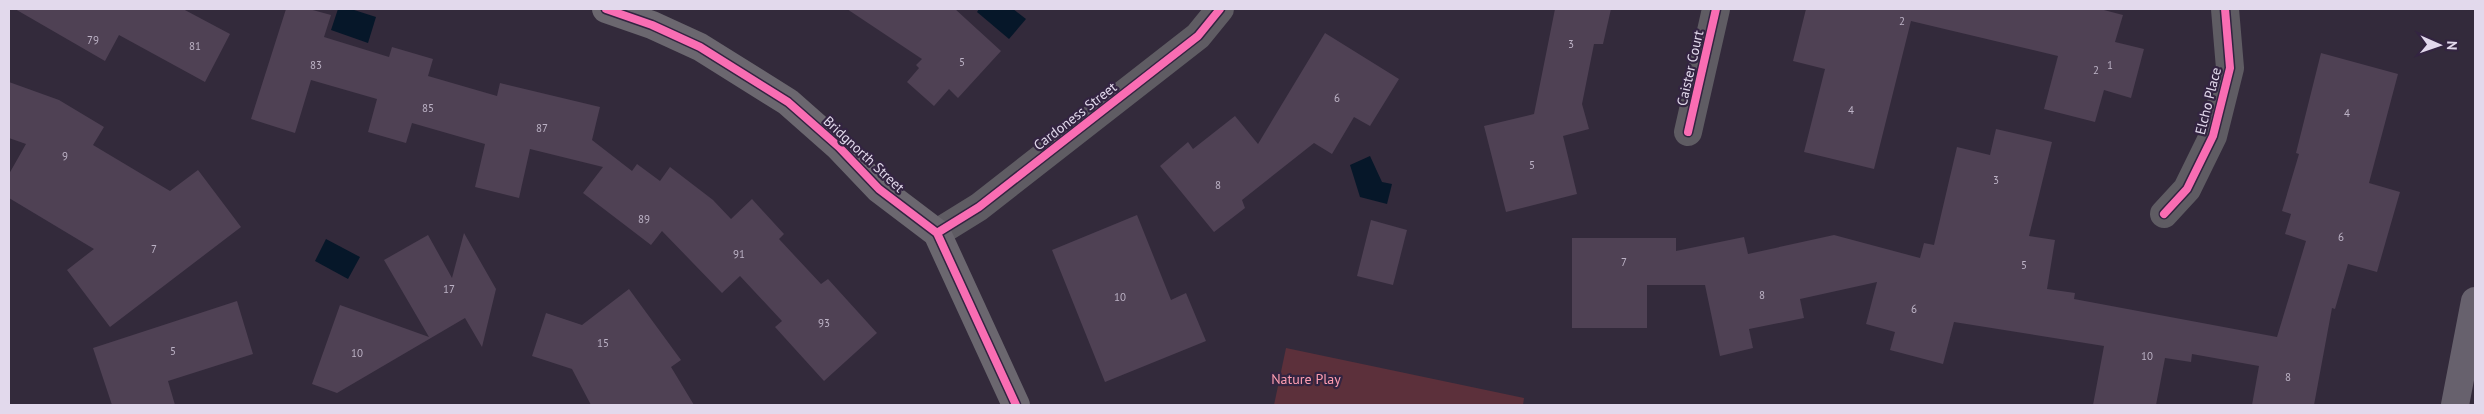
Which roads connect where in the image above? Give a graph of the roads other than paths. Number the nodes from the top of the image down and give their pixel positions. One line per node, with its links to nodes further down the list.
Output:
1 (606, 9): 7 (street, Bridgnorth Street)
2 (1220, 9): 7 (street, Cardoness Street)
3 (1716, 9): 5 (street, Caister Court)
4 (2224, 9): 6 (street, Elcho Place)
5 (1688, 132)
6 (2164, 214)
7 (937, 234): 9 (street, Bridgnorth Street)
8 (2475, 301): 10 (highway)
9 (1016, 405)
10 (2455, 405)

